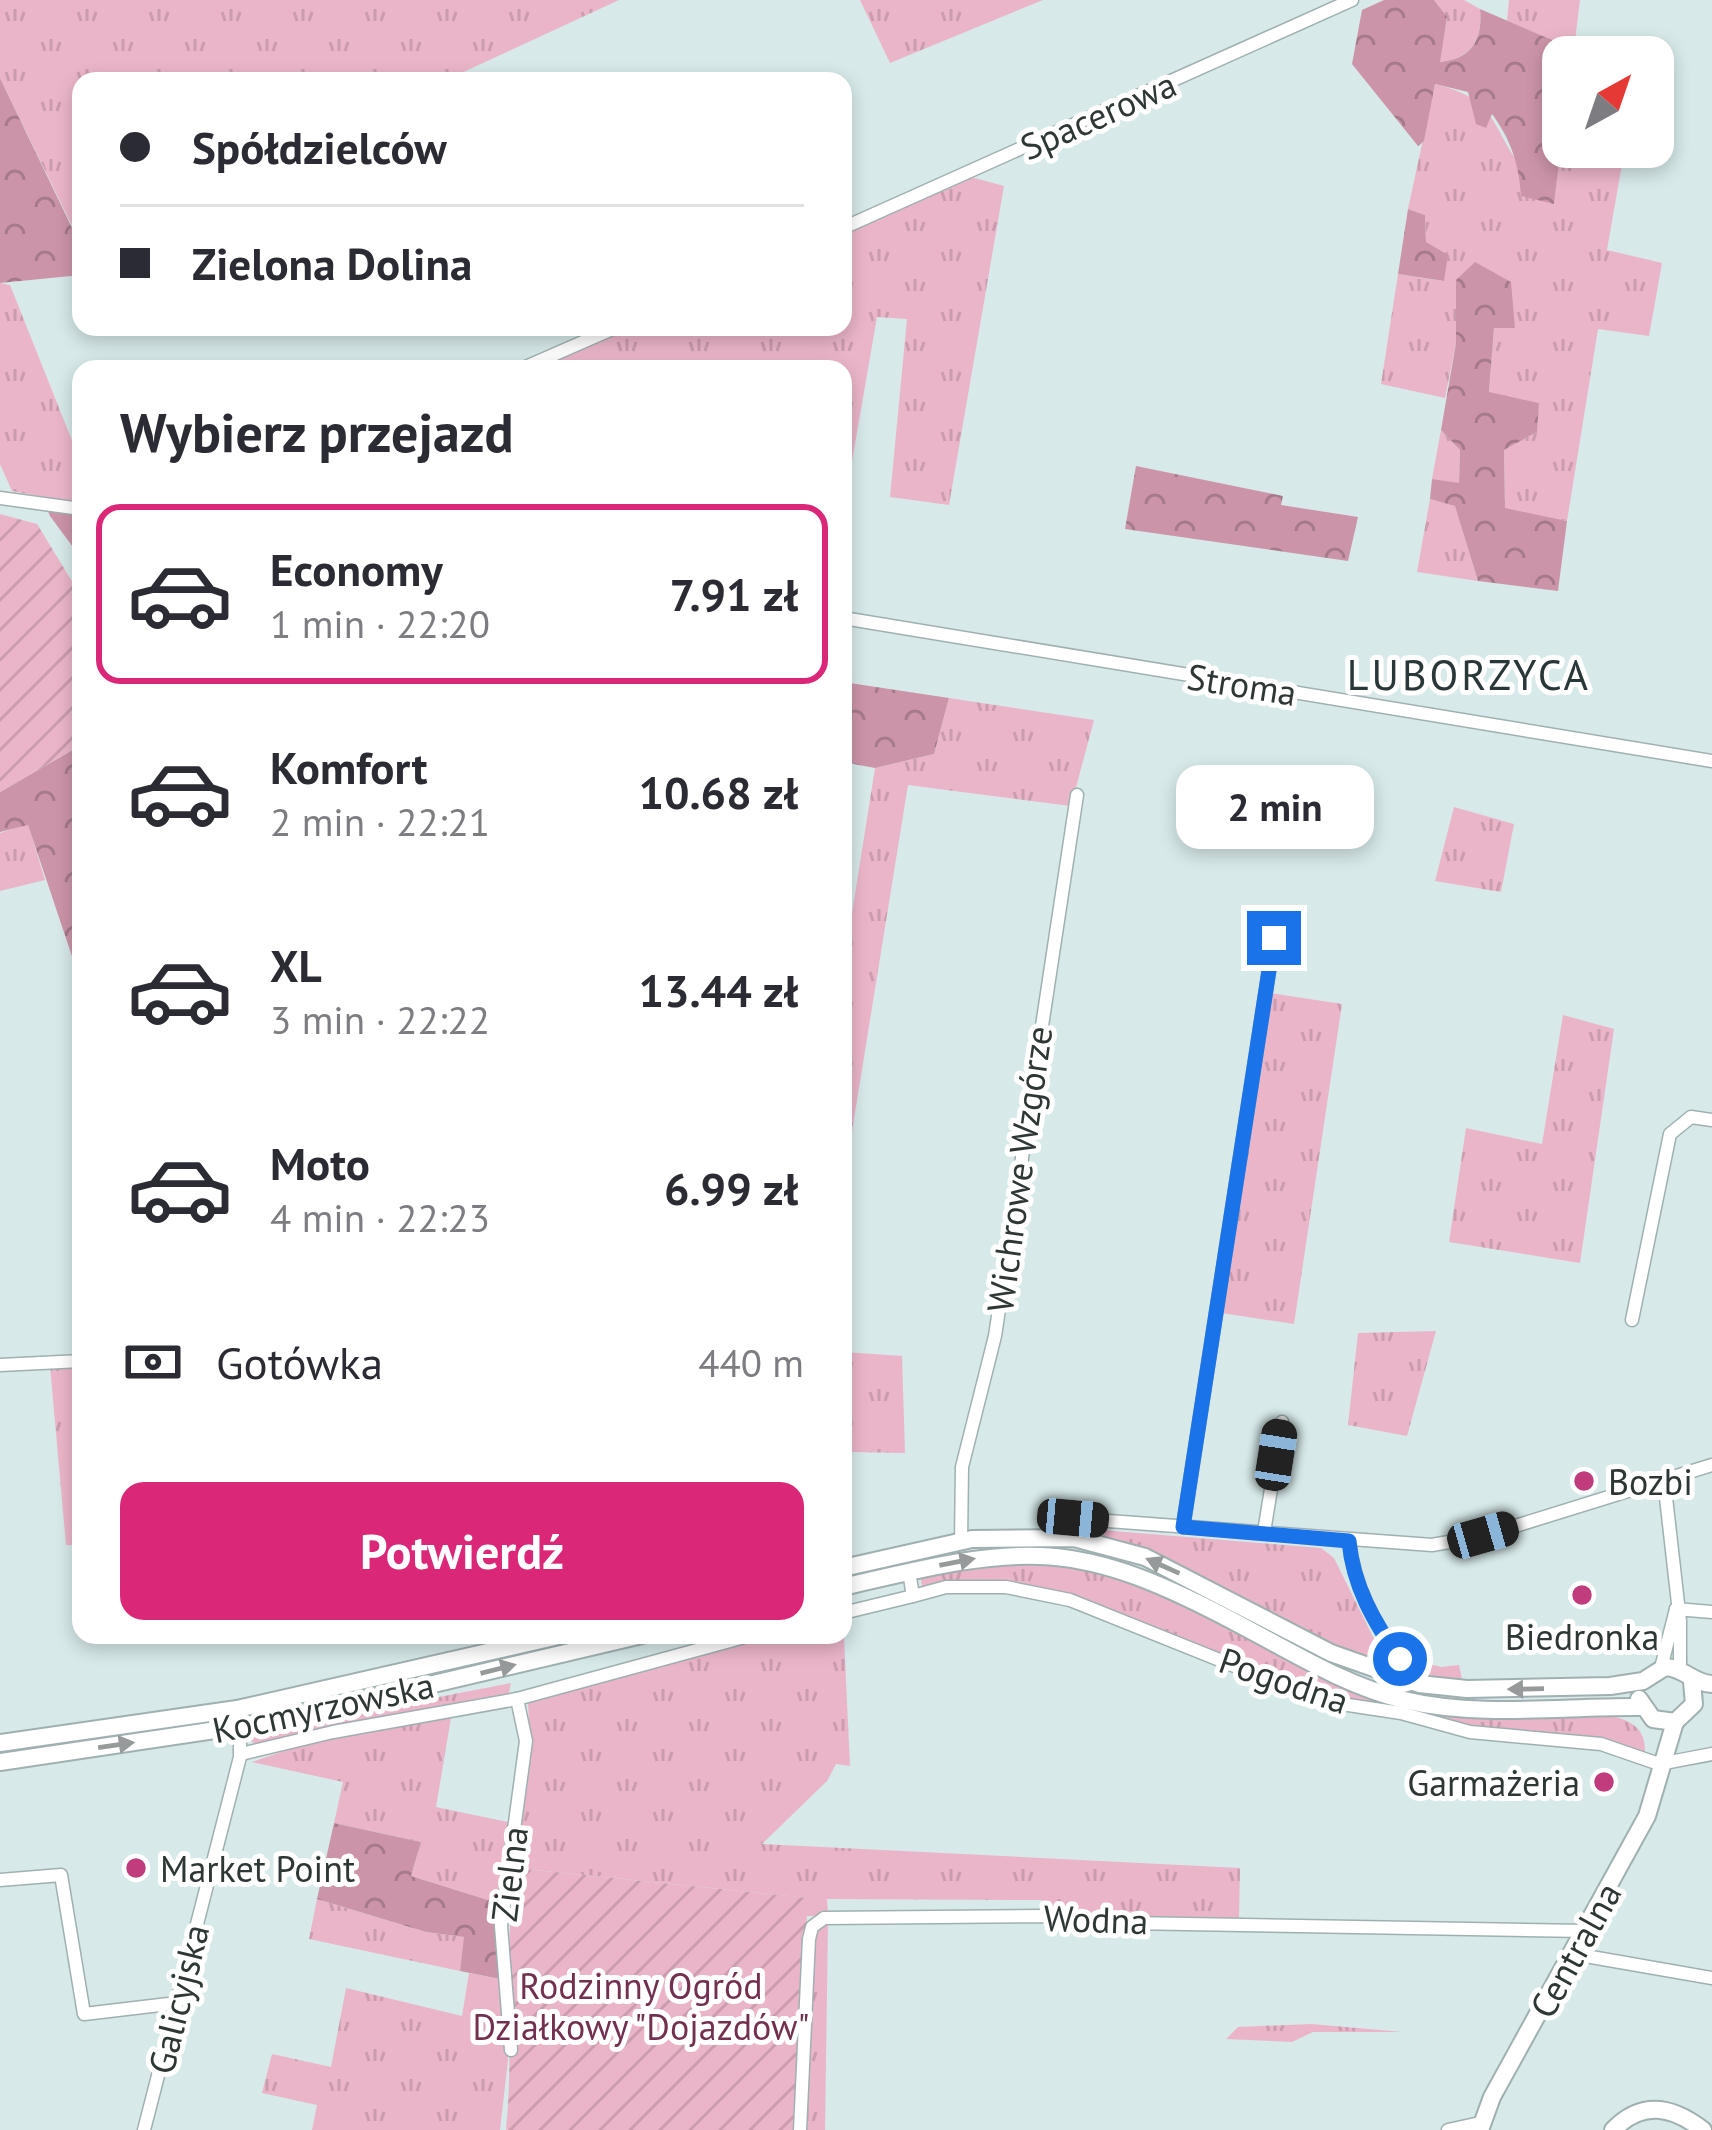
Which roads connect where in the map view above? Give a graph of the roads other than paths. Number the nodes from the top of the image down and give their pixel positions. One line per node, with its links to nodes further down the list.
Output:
1 (1352, 0): 2 (street, Spacerowa)
2 (852, 224)
3 (596, 336): 4 (street)
4 (542, 360)
5 (0, 497): 6 (street)
6 (72, 508)
7 (852, 619): 8 (street, Stroma)
8 (1712, 761)
9 (1077, 795): 21 (street, Wichrowe Wzgórze)
10 (1274, 938): 19 (street)
11 (1712, 1120): 12 (street)
12 (1632, 1320)
13 (72, 1361): 14 (street)
14 (0, 1365)
15 (1282, 1421): 20 (street)
16 (1712, 1465): 17 (street)
17 (1664, 1480): 22 (street); 27 (street)
18 (1068, 1518): 19 (street)
19 (1183, 1527): 20 (street)
20 (1264, 1532): 22 (street)
21 (961, 1541): 23 (main road); 35 (main road, one-way to 21)
22 (1349, 1541): 33 (street)
23 (852, 1566)
24 (909, 1572): 25 (main road); 26 (street); 40 (main road, one-way to 40)
25 (852, 1585)
26 (913, 1596): 28 (street, Pogodna); 47 (street, Pogodna)
27 (1676, 1609): 29 (street); 34 (street)
28 (852, 1611)
29 (1712, 1612)
30 (523, 1644): 43 (main road, Kocmyrzowska)
31 (603, 1644): 42 (main road, Kocmyrzowska, one-way to 31)
32 (719, 1644): 37 (street)
33 (1400, 1659)
34 (1678, 1673): 35 (main road); 36 (main road); 39 (main road)
35 (1642, 1681): 40 (main road, Centralna)
36 (1712, 1684)
37 (517, 1699): 44 (street); 53 (street, Zielna)
38 (1712, 1706): 39 (main road)
39 (1692, 1708): 41 (main road)
40 (1647, 1713): 41 (main road); 47 (main road, Centralna)
41 (1676, 1722): 47 (main road, Centralna)
42 (240, 1727): 44 (street, Galicyjska); 46 (main road, Kocmyrzowska, one-way to 42)
43 (0, 1743)
44 (241, 1754): 52 (street, Galicyjska)
45 (1712, 1754): 47 (street)
46 (0, 1762)
47 (1659, 1764): 49 (main road, Centralna)
48 (0, 1880): 52 (street)
49 (1588, 1931): 50 (main road, Centralna); 56 (street, Wodna)
50 (1574, 1954): 51 (street); 54 (main road, Centralna)
51 (1712, 1978)
52 (177, 2003): 55 (street, Galicyjska)
53 (511, 2050)
54 (1480, 2127): 57 (street)
55 (144, 2130)
56 (800, 2130)
57 (1448, 2130)
58 (1613, 2130): 59 (main road)
59 (1702, 2130)

